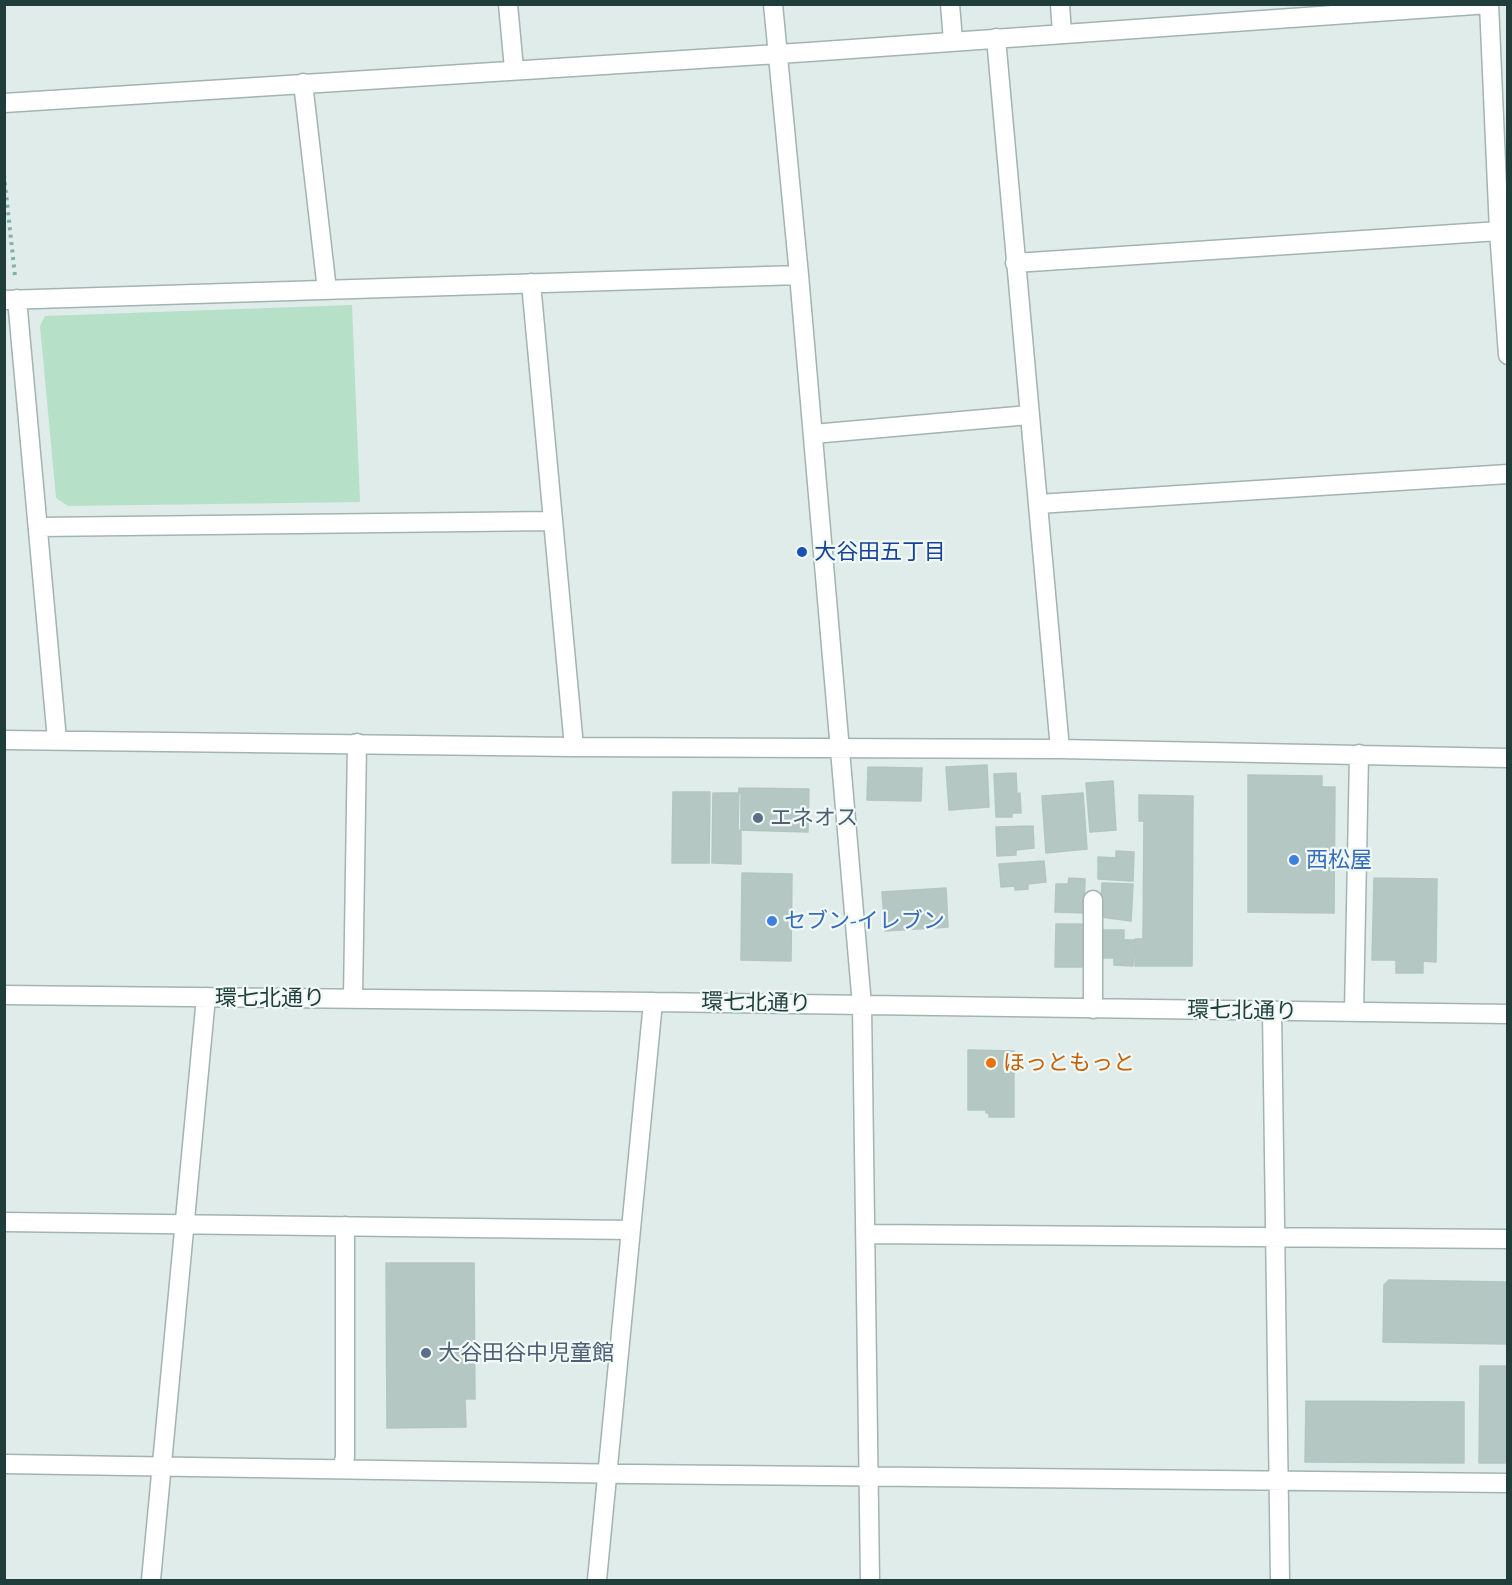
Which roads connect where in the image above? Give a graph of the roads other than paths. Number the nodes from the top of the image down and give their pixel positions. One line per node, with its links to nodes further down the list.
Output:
1 (508, 4): 11 (street)
2 (773, 4): 10 (street)
3 (950, 4): 9 (street)
4 (1060, 4): 7 (street)
5 (1489, 4): 6 (street); 14 (street)
6 (1277, 13): 7 (street)
7 (1062, 34): 8 (street)
8 (996, 38): 9 (street); 15 (street)
9 (953, 41): 10 (street)
10 (777, 54): 11 (street); 16 (street)
11 (514, 69): 12 (street)
12 (303, 83): 13 (street); 18 (street)
13 (4, 103)
14 (1499, 231): 15 (street); 20 (street)
15 (1016, 263): 21 (street)
16 (799, 275): 17 (street); 22 (street)
17 (531, 283): 18 (street); 25 (street)
18 (327, 290): 19 (street)
19 (11, 300): 26 (street)
20 (1508, 355)
21 (1029, 415): 22 (street); 24 (street)
22 (813, 434): 31 (street)
23 (1508, 474): 24 (street)
24 (1038, 504): 32 (street)
25 (552, 521): 26 (street); 30 (street)
26 (39, 527): 28 (street)
27 (4, 740): 28 (street)
28 (57, 740): 29 (street)
29 (357, 743): 30 (street); 38 (street)
30 (574, 747): 31 (street)
31 (840, 748): 32 (street); 40 (street)
32 (1060, 749): 33 (street)
33 (1359, 754): 34 (street); 43 (street)
34 (1508, 758)
35 (1093, 900): 41 (street)
36 (4, 995): 37 (street, 環七北通り)
37 (206, 997): 38 (street, 環七北通り); 46 (street)
38 (353, 998): 39 (street, 環七北通り)
39 (653, 1002): 40 (street, 環七北通り); 48 (street)
40 (862, 1005): 41 (street, 環七北通り); 49 (street)
41 (1093, 1009): 42 (street, 環七北通り)
42 (1272, 1011): 43 (street, 環七北通り); 50 (street)
43 (1354, 1012): 44 (street, 環七北通り)
44 (1508, 1014)
45 (4, 1222): 46 (street)
46 (185, 1225): 47 (street); 53 (street)
47 (345, 1226): 48 (street); 54 (street)
48 (631, 1230): 55 (street)
49 (866, 1234): 50 (street); 56 (street)
50 (1276, 1237): 51 (street); 57 (street)
51 (1508, 1239)
52 (4, 1464): 53 (street)
53 (161, 1466): 54 (street); 59 (street)
54 (342, 1469): 55 (street)
55 (608, 1473): 56 (street); 60 (street)
56 (869, 1475): 57 (street); 61 (street)
57 (1279, 1479): 58 (street); 62 (street)
58 (1508, 1483)
59 (151, 1581)
60 (597, 1581)
61 (870, 1581)
62 (1280, 1581)

